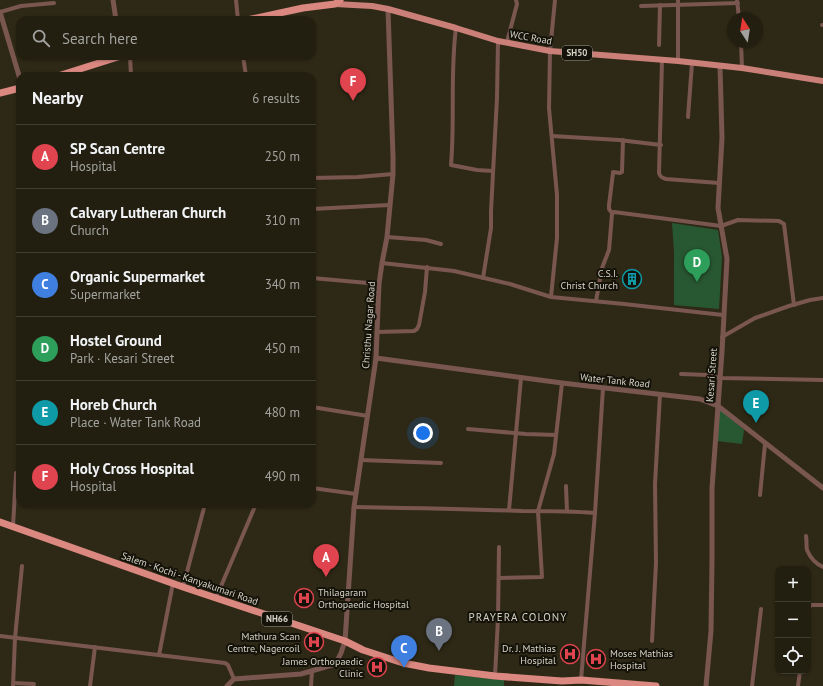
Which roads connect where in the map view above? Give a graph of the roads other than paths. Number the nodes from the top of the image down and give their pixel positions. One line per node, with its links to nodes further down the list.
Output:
1 (113, 0): 16 (street)
2 (236, 0): 17 (street)
3 (376, 0): 12 (main road)
4 (516, 0): 21 (street)
5 (556, 0): 24 (street)
6 (337, 2): 12 (main road, WCC Road / SH50); 18 (highway)
7 (678, 2): 8 (street); 10 (street); 29 (street)
8 (737, 2): 15 (street)
9 (54, 3): 14 (street)
10 (660, 5): 11 (street); 22 (street)
11 (641, 6)
12 (378, 7): 13 (main road, WCC Road / SH50)
13 (388, 9): 19 (main road, WCC Road / SH50); 45 (street, Christhu Nagar Road)
14 (0, 12): 33 (street)
15 (738, 12)
16 (115, 16)
17 (238, 16)
18 (266, 16)
19 (456, 28): 20 (main road, WCC Road / SH50); 44 (street)
20 (498, 41): 21 (main road, WCC Road / SH50); 44 (street)
21 (507, 42): 24 (main road, WCC Road / SH50)
22 (659, 45)
23 (741, 48): 32 (street)
24 (550, 51): 28 (main road, WCC Road / SH50); 41 (street)
25 (108, 60): 34 (highway)
26 (130, 60): 35 (street)
27 (244, 60): 36 (street)
28 (662, 60): 29 (main road, WCC Road / SH50); 43 (street)
29 (678, 61): 30 (main road, WCC Road / SH50)
30 (692, 63): 31 (main road, WCC Road / SH50); 40 (street)
31 (720, 66): 32 (main road, WCC Road / SH50); 47 (street, Kesari Street)
32 (742, 68): 37 (main road, WCC Road / SH50)
33 (18, 72)
34 (71, 72)
35 (132, 72)
36 (245, 72)
37 (823, 81)
38 (16, 89): 39 (highway)
39 (0, 93)
40 (688, 117)
41 (552, 136): 42 (street); 59 (street)
42 (623, 140): 43 (street); 50 (street)
43 (661, 145): 47 (street)
44 (493, 171): 57 (street)
45 (392, 174): 46 (street); 48 (street, Christhu Nagar Road)
46 (316, 178)
47 (719, 183): 51 (street, Kesari Street)
48 (389, 205): 49 (street); 52 (street, Christhu Nagar Road)
49 (316, 209)
50 (612, 213): 51 (street); 61 (street)
51 (721, 226): 62 (street); 63 (street, Kesari Street)
52 (387, 237): 53 (street); 54 (street, Christhu Nagar Road)
53 (441, 244)
54 (382, 262): 55 (street); 58 (street, Christhu Nagar Road)
55 (427, 267): 57 (street); 64 (street)
56 (316, 278): 58 (street)
57 (483, 278): 59 (street)
58 (379, 284): 64 (street, Christhu Nagar Road)
59 (551, 297): 61 (street)
60 (823, 298): 62 (street)
61 (596, 301): 63 (street)
62 (794, 305): 65 (street)
63 (723, 316): 65 (street, Kesari Street)
64 (377, 332): 66 (street, Christhu Nagar Road)
65 (722, 337): 69 (street, Kesari Street)
66 (376, 358): 68 (street, Water Tank Road); 76 (street, Christhu Nagar Road)
67 (681, 374): 69 (street)
68 (521, 378): 71 (street, Water Tank Road); 78 (street)
69 (720, 378): 70 (street); 74 (street, Kesari Street)
70 (823, 380)
71 (562, 383): 72 (street, Water Tank Road); 79 (street)
72 (603, 388): 73 (street, Water Tank Road); 95 (street)
73 (660, 394): 74 (street, Water Tank Road); 112 (street)
74 (718, 406): 80 (street, Water Tank Road); 127 (street, Kesari Street)
75 (316, 408): 76 (street)
76 (368, 416): 81 (street, Christhu Nagar Road)
77 (468, 429): 78 (street)
78 (516, 433): 79 (street); 92 (street)
79 (556, 434): 93 (street)
80 (766, 444): 85 (street, Water Tank Road); 88 (street)
81 (361, 460): 82 (street); 87 (street, Christhu Nagar Road)
82 (441, 463)
83 (16, 475): 97 (street)
84 (566, 486): 94 (street)
85 (823, 488)
86 (316, 489): 87 (street)
87 (356, 494): 89 (street, Christhu Nagar Road)
88 (760, 495)
89 (354, 507): 92 (street); 111 (street, Christhu Nagar Road)
90 (204, 508): 104 (street)
91 (254, 508): 105 (street)
92 (509, 510): 93 (street)
93 (538, 511): 94 (street); 102 (street)
94 (567, 511): 95 (street)
95 (595, 513): 120 (street)
96 (0, 522): 97 (highway, Salem - Kochi - Kanyakumari Road / NH66)
97 (12, 526): 103 (highway, Salem - Kochi - Kanyakumari Road / NH66)
98 (806, 536): 101 (street)
99 (499, 547): 102 (street)
100 (22, 566): 110 (street)
101 (823, 567)
102 (499, 578): 117 (street)
103 (173, 583): 104 (highway, Salem - Kochi - Kanyakumari Road / NH66); 114 (street)
104 (183, 587): 105 (highway, Salem - Kochi - Kanyakumari Road / NH66)
105 (216, 598): 111 (highway, Salem - Kochi - Kanyakumari Road / NH66)
106 (823, 605): 107 (street)
107 (811, 606)
108 (761, 609): 128 (street)
109 (0, 636): 110 (street)
110 (15, 638): 113 (street); 121 (street)
111 (345, 641): 115 (street, Christhu Nagar Road); 117 (highway, Salem - Kochi - Kanyakumari Road / NH66)
112 (652, 641)
113 (95, 648): 114 (street); 123 (street)
114 (159, 655): 118 (street)
115 (312, 671): 118 (street, Christhu Nagar Road); 125 (street)
116 (800, 674): 129 (street)
117 (495, 676): 119 (highway, Salem - Kochi - Kanyakumari Road / NH66)
118 (234, 679): 124 (street)
119 (533, 682): 120 (highway, Salem - Kochi - Kanyakumari Road / NH66)
120 (582, 683): 126 (highway, Salem - Kochi - Kanyakumari Road / NH66)
121 (13, 684): 122 (street)
122 (34, 684)
123 (90, 686)
124 (227, 686)
125 (311, 686)
126 (656, 686)
127 (706, 686)
128 (752, 686)
129 (798, 686)

